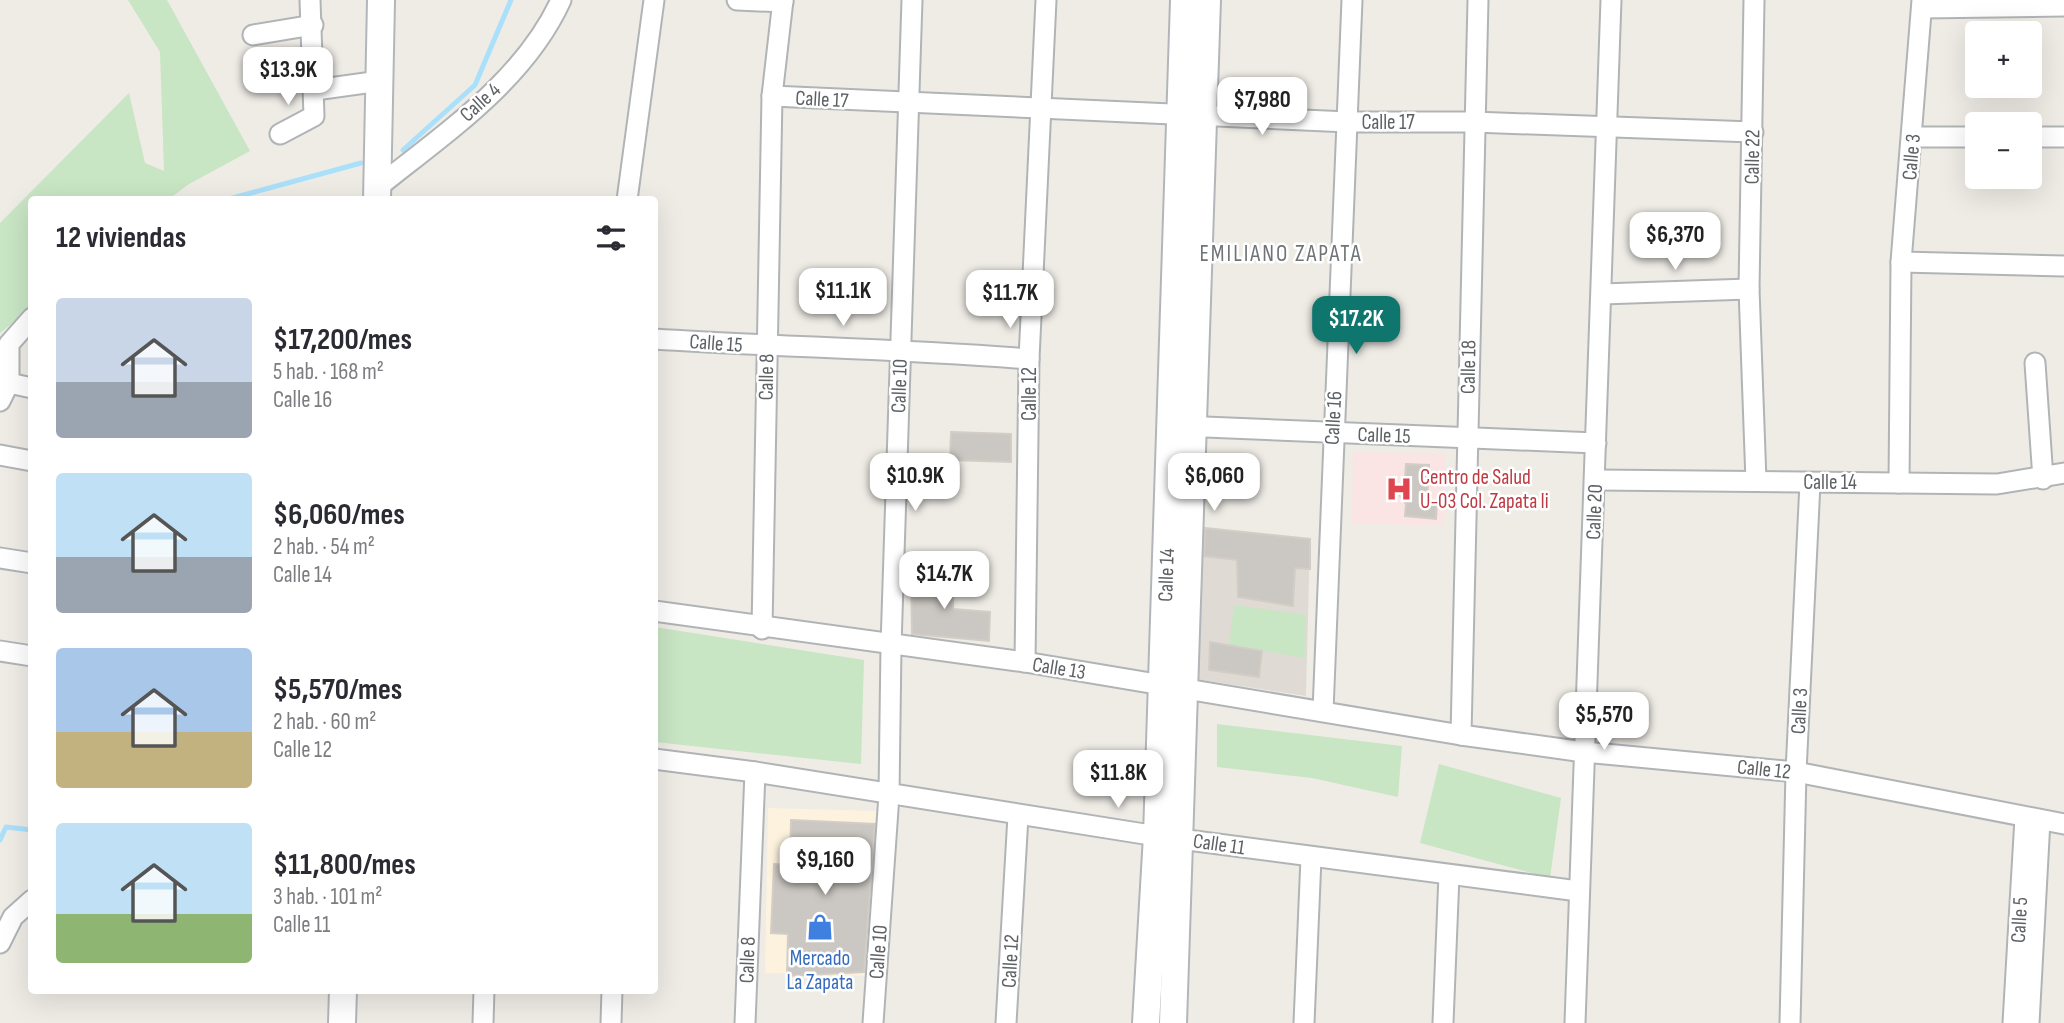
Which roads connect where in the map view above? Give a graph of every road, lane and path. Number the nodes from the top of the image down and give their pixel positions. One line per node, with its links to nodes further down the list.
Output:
1 (310, 0): 17 (street)
2 (381, 0): 19 (main road)
3 (561, 0): 34 (street, Calle 4)
4 (654, 0): 35 (street)
5 (737, 0): 14 (street)
6 (912, 0): 22 (street, Calle 10)
7 (1046, 0): 23 (street, Calle 12)
8 (1184, 0): 24 (main road, Calle 14)
9 (1207, 0): 24 (main road, Calle 14)
10 (1352, 0): 25 (street, Calle 16)
11 (1478, 0): 26 (street, Calle 18)
12 (1611, 0): 27 (street, Calle 20)
13 (1754, 0): 28 (street, Calle 22)
14 (783, 1): 21 (street, Calle 8)
15 (1922, 4): 16 (street); 30 (street, Calle 3)
16 (2064, 6)
17 (313, 25): 18 (street); 20 (street)
18 (253, 34)
19 (380, 81): 20 (street); 34 (main road)
20 (315, 90): 29 (street)
21 (772, 96): 22 (street, Calle 17); 42 (street, Calle 8)
22 (908, 105): 23 (street, Calle 17); 43 (street, Calle 10)
23 (1039, 109): 24 (street, Calle 17); 44 (street, Calle 12)
24 (1192, 113): 25 (street, Calle 17); 49 (main road, Calle 14)
25 (1348, 122): 26 (street, Calle 17); 50 (street, Calle 16)
26 (1473, 122): 27 (street, Calle 17); 51 (street, Calle 18)
27 (1609, 128): 28 (street, Calle 17); 39 (street, Calle 20)
28 (1753, 132): 38 (street, Calle 22)
29 (280, 134)
30 (1913, 137): 31 (street); 36 (street, Calle 3)
31 (1965, 137)
32 (2042, 137): 33 (street)
33 (2064, 137)
34 (377, 193)
35 (629, 196)
36 (1901, 262): 37 (street); 60 (street, Calle 3)
37 (2064, 266)
38 (1749, 289): 39 (street); 58 (street, Calle 22)
39 (1602, 294): 52 (street, Calle 20)
40 (28, 323): 46 (street)
41 (658, 340): 42 (street, Calle 15)
42 (766, 346): 43 (street, Calle 15); 64 (street, Calle 8)
43 (900, 349): 44 (street, Calle 15); 65 (street, Calle 10)
44 (1029, 359): 68 (street, Calle 12)
45 (2035, 363): 56 (street)
46 (9, 383): 47 (street); 48 (street)
47 (28, 387)
48 (0, 401)
49 (1183, 426): 50 (street, Calle 15); 69 (main road, Calle 14)
50 (1332, 433): 51 (street, Calle 15); 70 (street, Calle 16)
51 (1467, 438): 52 (street, Calle 15); 71 (street, Calle 18)
52 (1596, 443): 57 (street, Calle 20)
53 (0, 455): 54 (street)
54 (28, 460)
55 (2064, 473): 56 (street, Calle 14)
56 (2043, 479): 60 (street, Calle 14)
57 (1596, 480): 58 (street, Calle 14); 72 (street, Calle 20)
58 (1756, 481): 59 (street, Calle 14)
59 (1811, 482): 60 (street, Calle 14); 75 (street, Calle 3)
60 (1899, 483)
61 (0, 558): 62 (street)
62 (28, 563)
63 (658, 612): 64 (street, Calle 13)
64 (762, 629): 65 (street, Calle 13)
65 (891, 646): 68 (street, Calle 13); 76 (street, Calle 10)
66 (0, 651): 67 (street)
67 (28, 655)
68 (1025, 662): 69 (street, Calle 13)
69 (1173, 686): 70 (street, Calle 13); 80 (main road, Calle 14)
70 (1322, 711): 71 (street, Calle 13)
71 (1461, 735): 72 (street, Calle 12)
72 (1584, 752): 75 (street, Calle 12); 83 (street, Calle 20)
73 (658, 760): 74 (street, Calle 11)
74 (755, 772): 76 (street, Calle 11); 92 (street, Calle 8)
75 (1796, 772): 78 (street, Calle 12); 100 (street, Calle 3)
76 (889, 795): 77 (street, Calle 11); 93 (street, Calle 10)
77 (1018, 816): 80 (street, Calle 11); 94 (street, Calle 12)
78 (2033, 819): 79 (street, Calle 12); 101 (street, Calle 5); 102 (street, Calle 5)
79 (2064, 824)
80 (1169, 837): 81 (street, Calle 11); 95 (main road, Calle 14); 96 (main road, Calle 14)
81 (1311, 858): 82 (street, Calle 11); 97 (street)
82 (1449, 875): 83 (street, Calle 11); 98 (street)
83 (1578, 891): 99 (street, Calle 20)
84 (28, 904): 85 (street)
85 (0, 943)
86 (343, 994): 89 (main road)
87 (484, 994): 90 (street)
88 (612, 994): 91 (street)
89 (342, 1023)
90 (483, 1023)
91 (611, 1023)
92 (745, 1023)
93 (873, 1023)
94 (1006, 1023)
95 (1146, 1023)
96 (1173, 1023)
97 (1304, 1023)
98 (1443, 1023)
99 (1575, 1023)
100 (1790, 1023)
101 (2012, 1023)
102 (2029, 1023)

